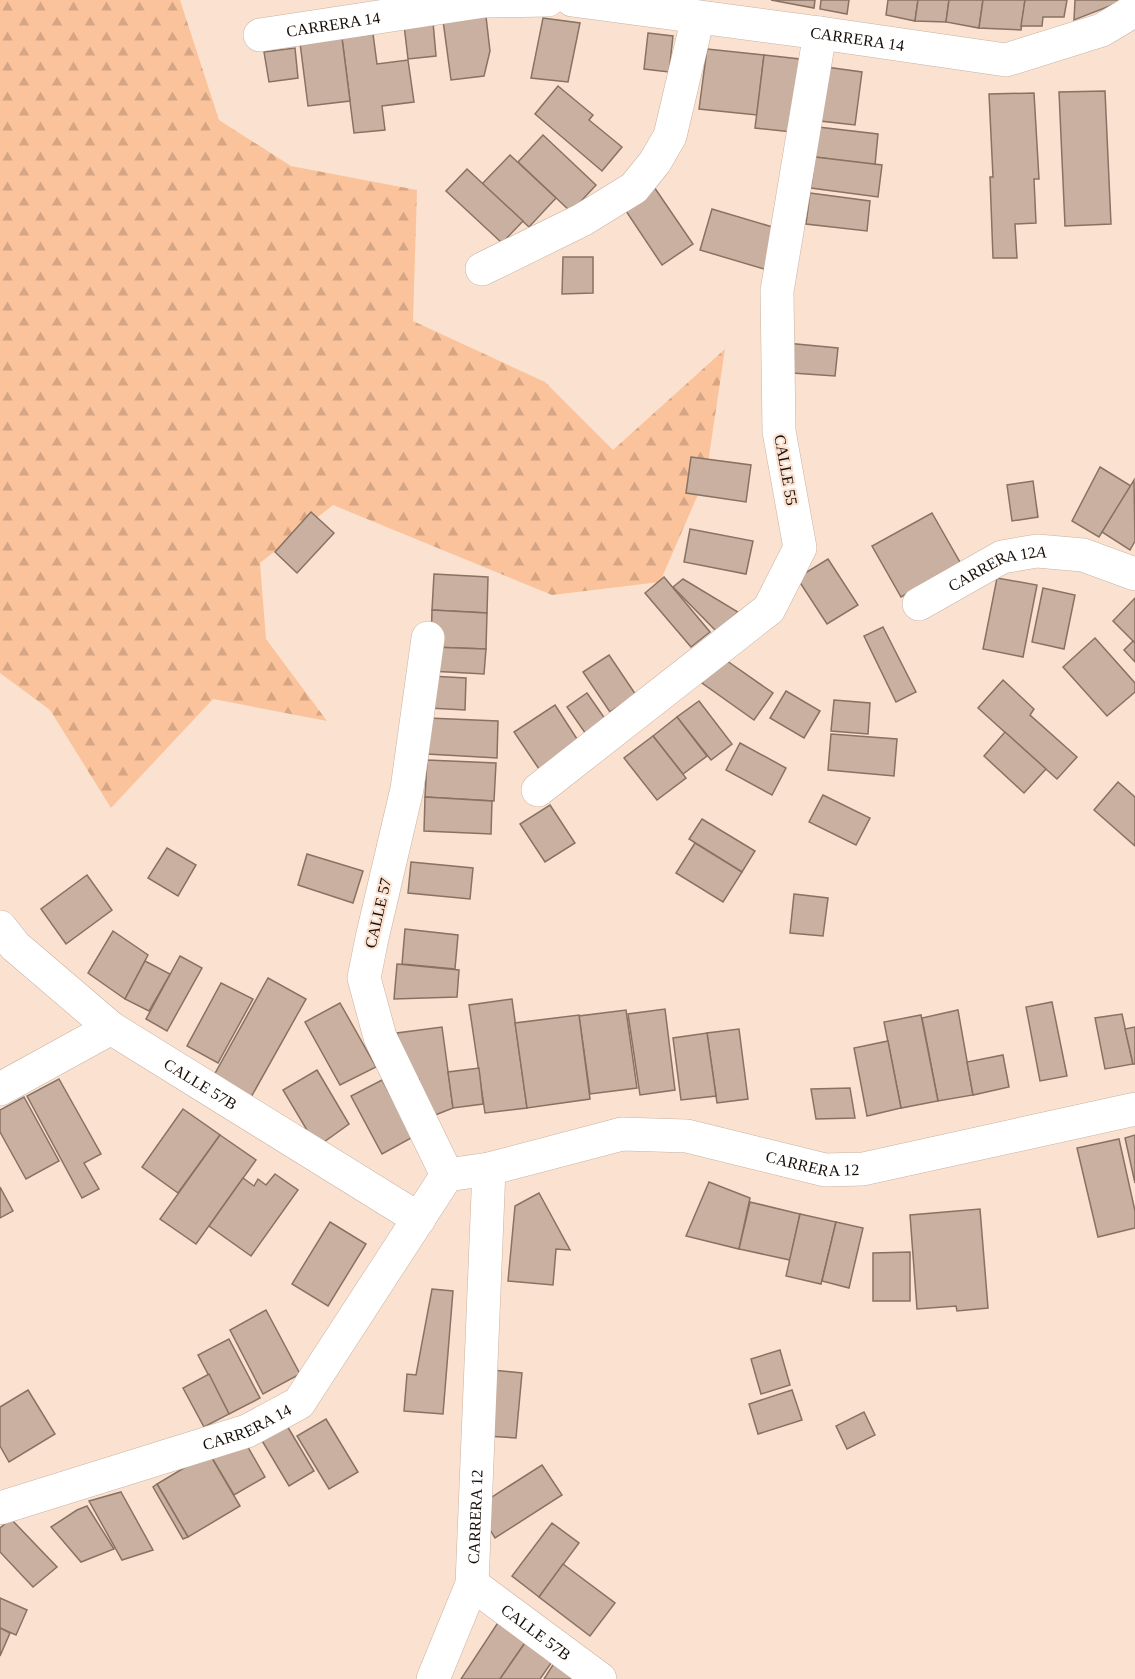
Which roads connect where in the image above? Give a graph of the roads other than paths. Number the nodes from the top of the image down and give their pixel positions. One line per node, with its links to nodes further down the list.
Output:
1 (548, 0): 6 (street, CARRERA 14)
2 (572, 0): 4 (street, CARRERA 14)
3 (1135, 10): 5 (street, CARRERA 14)
4 (698, 16): 5 (street, CARRERA 14); 7 (street)
5 (820, 33): 11 (street, CALLE 55)
6 (260, 35)
7 (482, 269)
8 (1135, 574): 9 (street, CARRERA 12A)
9 (919, 604)
10 (428, 638): 17 (street, CALLE 57)
11 (538, 790)
12 (0, 927): 13 (street, CALLE 57B)
13 (111, 1028): 14 (street); 18 (street, CALLE 57B)
14 (0, 1089)
15 (1135, 1109): 16 (street, CARRERA 12)
16 (489, 1168): 17 (street, CARRERA 12); 20 (street, CARRERA 12)
17 (447, 1175): 18 (street, CARRERA 14)
18 (418, 1219): 19 (street, CARRERA 14)
19 (0, 1508)
20 (472, 1584): 21 (street, CARRERA 12); 22 (street, CALLE 57B)
21 (433, 1679)
22 (600, 1679)

